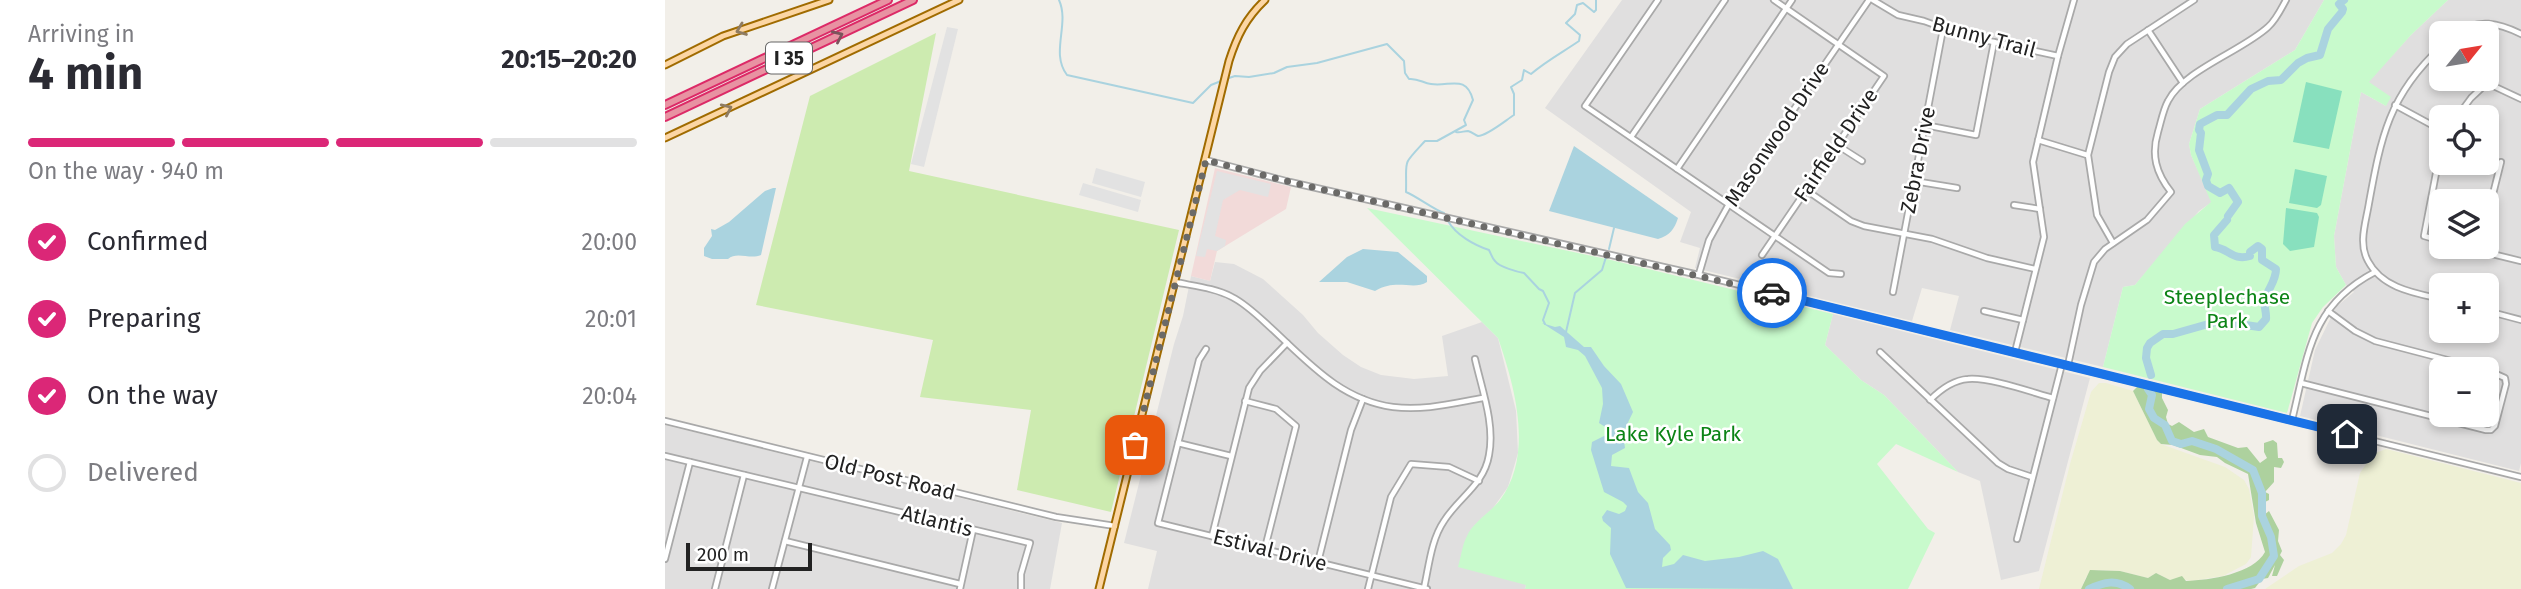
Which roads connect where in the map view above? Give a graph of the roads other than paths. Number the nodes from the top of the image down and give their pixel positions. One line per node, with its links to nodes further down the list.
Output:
1 (829, 0): 23 (main road, one-way to 23)
2 (888, 0): 26 (highway, I 35)
3 (913, 0): 29 (highway, I 35, one-way to 3)
4 (959, 0): 33 (main road, one-way to 4)
5 (1265, 0): 37 (main road)
6 (1658, 0): 32 (street)
7 (1725, 0): 32 (street)
8 (1775, 0): 14 (street, Fairfield Drive)
9 (1792, 0): 14 (street)
10 (1871, 0): 16 (street, Bunny Trail); 20 (street, Masonwood Drive)
11 (2074, 0): 21 (street)
12 (2194, 0): 17 (street)
13 (2286, 0): 24 (street)
14 (1787, 8): 20 (street, Fairfield Drive); 40 (street)
15 (2499, 26): 18 (street)
16 (1943, 29): 19 (street, Bunny Trail); 31 (street, Zebra Drive)
17 (2148, 30): 24 (street); 36 (street)
18 (2521, 34)
19 (1994, 42): 21 (street, Bunny Trail); 31 (street)
20 (1838, 44): 35 (street, Fairfield Drive); 45 (street, Masonwood Drive)
21 (2058, 56): 34 (street)
22 (2429, 60): 27 (street)
23 (665, 65)
24 (2183, 83): 52 (street)
25 (2521, 99): 28 (street)
26 (665, 105)
27 (2395, 105): 30 (street); 57 (street)
28 (2465, 105)
29 (665, 117)
30 (2429, 124)
31 (1925, 125): 41 (street, Zebra Drive)
32 (1631, 137): 40 (street)
33 (665, 138)
34 (2038, 141): 36 (street); 47 (street)
35 (1837, 145): 38 (street); 44 (street, Fairfield Drive)
36 (2088, 155): 52 (street)
37 (1206, 160): 59 (street); 60 (main road)
38 (1862, 161)
39 (2501, 162): 43 (street)
40 (1677, 169): 45 (street)
41 (1914, 181): 42 (street); 49 (street, Zebra Drive)
42 (1957, 188)
43 (2494, 189)
44 (1806, 190): 49 (street); 50 (street, Fairfield Drive)
45 (1729, 204): 50 (street); 59 (street, Masonwood Drive)
46 (2014, 205): 47 (street)
47 (2040, 209): 56 (street)
48 (2429, 210): 51 (street)
49 (1904, 234): 56 (street); 61 (street, Zebra Drive)
50 (1775, 236): 53 (street, Fairfield Drive); 58 (street)
51 (2429, 237)
52 (2113, 243): 74 (street)
53 (1762, 255)
54 (2499, 255): 55 (street)
55 (2521, 261)
56 (2035, 269): 67 (street)
57 (2375, 272): 62 (street); 64 (street)
58 (1841, 274)
59 (1699, 275): 71 (street)
60 (1175, 282): 68 (street); 98 (main road)
61 (1893, 292)
62 (2429, 296)
63 (1984, 311): 67 (street)
64 (2328, 311): 72 (street); 76 (street)
65 (2499, 314): 66 (street)
66 (2520, 318)
67 (2023, 320): 71 (street)
68 (1287, 343): 79 (street); 81 (street)
69 (1206, 349): 88 (street)
70 (1880, 352): 80 (street)
71 (2015, 352): 74 (street)
72 (2435, 357)
73 (1475, 359): 77 (street)
74 (2065, 365): 78 (street); 84 (street)
75 (2499, 374): 82 (street)
76 (2301, 383): 83 (street); 84 (street)
77 (1483, 398): 79 (street); 96 (street)
78 (2053, 398): 80 (street); 94 (street)
79 (1363, 399): 105 (street)
80 (1930, 400): 94 (street)
81 (1245, 401): 90 (street); 103 (street)
82 (2499, 411)
83 (2429, 416)
84 (2292, 420): 95 (street)
85 (665, 421): 91 (street, Old Post Road)
86 (2474, 427): 87 (street)
87 (2494, 427)
88 (1178, 443): 90 (street); 100 (street, Estival Drive)
89 (665, 456): 92 (street, Atlantis)
90 (1231, 456): 100 (street)
91 (807, 457): 97 (street); 98 (street, Old Post Road)
92 (690, 462): 93 (street, Atlantis); 104 (street)
93 (744, 475): 97 (street, Atlantis); 108 (street)
94 (2032, 477): 101 (street)
95 (2521, 477)
96 (1479, 481): 106 (street); 113 (street)
97 (799, 487): 99 (street, Atlantis); 102 (street)
98 (1116, 526): 111 (main road)
99 (973, 530): 107 (street); 110 (street, Atlantis)
100 (1212, 536): 103 (street, Estival Drive)
101 (2017, 538)
102 (785, 541): 107 (street); 109 (street)
103 (1265, 548): 105 (street, Estival Drive)
104 (665, 559)
105 (1318, 562): 106 (street, Estival Drive)
106 (1371, 575): 112 (street); 113 (street, Estival Drive)
107 (960, 587)
108 (715, 589)
109 (772, 589)
110 (1021, 589)
111 (1099, 589)
112 (1368, 589)
113 (1425, 589)

